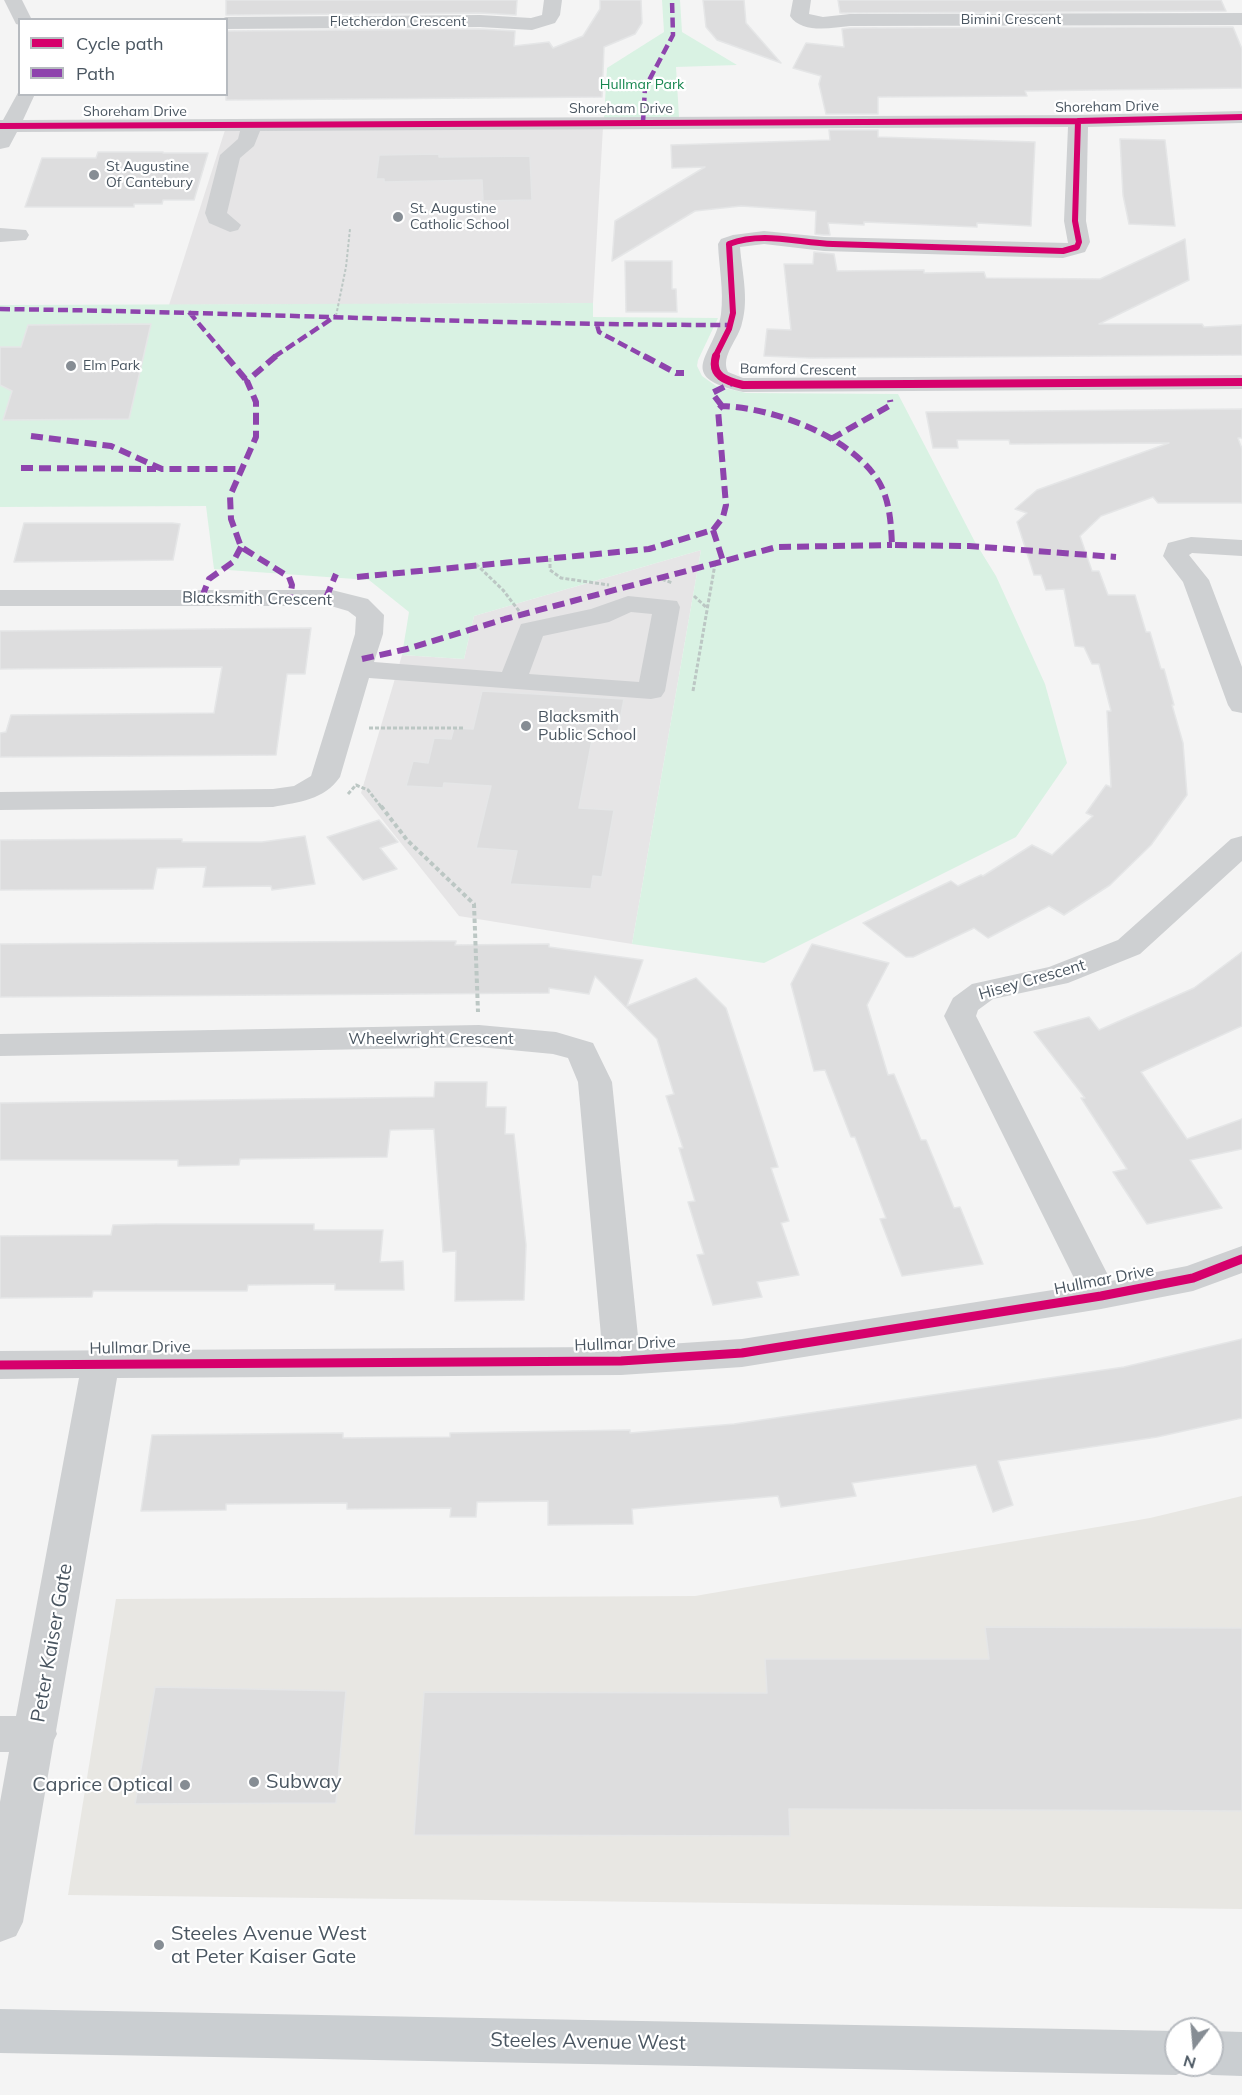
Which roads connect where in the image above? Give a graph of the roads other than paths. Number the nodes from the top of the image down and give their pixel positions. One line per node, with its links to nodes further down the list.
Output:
1 (13, 0): 4 (street)
2 (553, 0): 6 (street, Fletcherdon Crescent)
3 (802, 0): 5 (street, Bimini Crescent)
4 (22, 18)
5 (1242, 19)
6 (228, 23)
7 (24, 96): 11 (street)
8 (1242, 117): 9 (street, Shoreham Drive)
9 (1078, 121): 10 (street, Shoreham Drive); 14 (street, Bamford Crescent)
10 (252, 125): 11 (street, Shoreham Drive); 13 (street)
11 (5, 126): 12 (street)
12 (0, 147)
13 (230, 225)
14 (1242, 382)
15 (1242, 548): 19 (street)
16 (0, 598): 17 (street, Blacksmith Crescent)
17 (358, 669): 18 (street); 20 (street, Blacksmith Crescent)
18 (513, 681): 18 (street)
19 (1242, 705)
20 (0, 801)
21 (1242, 845): 24 (street, Hisey Crescent)
22 (0, 1045): 25 (street, Wheelwright Crescent)
23 (1242, 1259): 24 (street, Hullmar Drive)
24 (1101, 1296): 25 (street, Hullmar Drive)
25 (621, 1361): 26 (street, Hullmar Drive)
26 (101, 1363): 27 (street, Hullmar Drive); 28 (street, Peter Kaiser Gate)
27 (0, 1365)
28 (18, 1734): 29 (street, Peter Kaiser Gate)
29 (0, 1922)
30 (0, 2031): 31 (main road, Steeles Avenue West)
31 (1164, 2053)
32 (1224, 2053): 33 (main road)
33 (1242, 2054)

